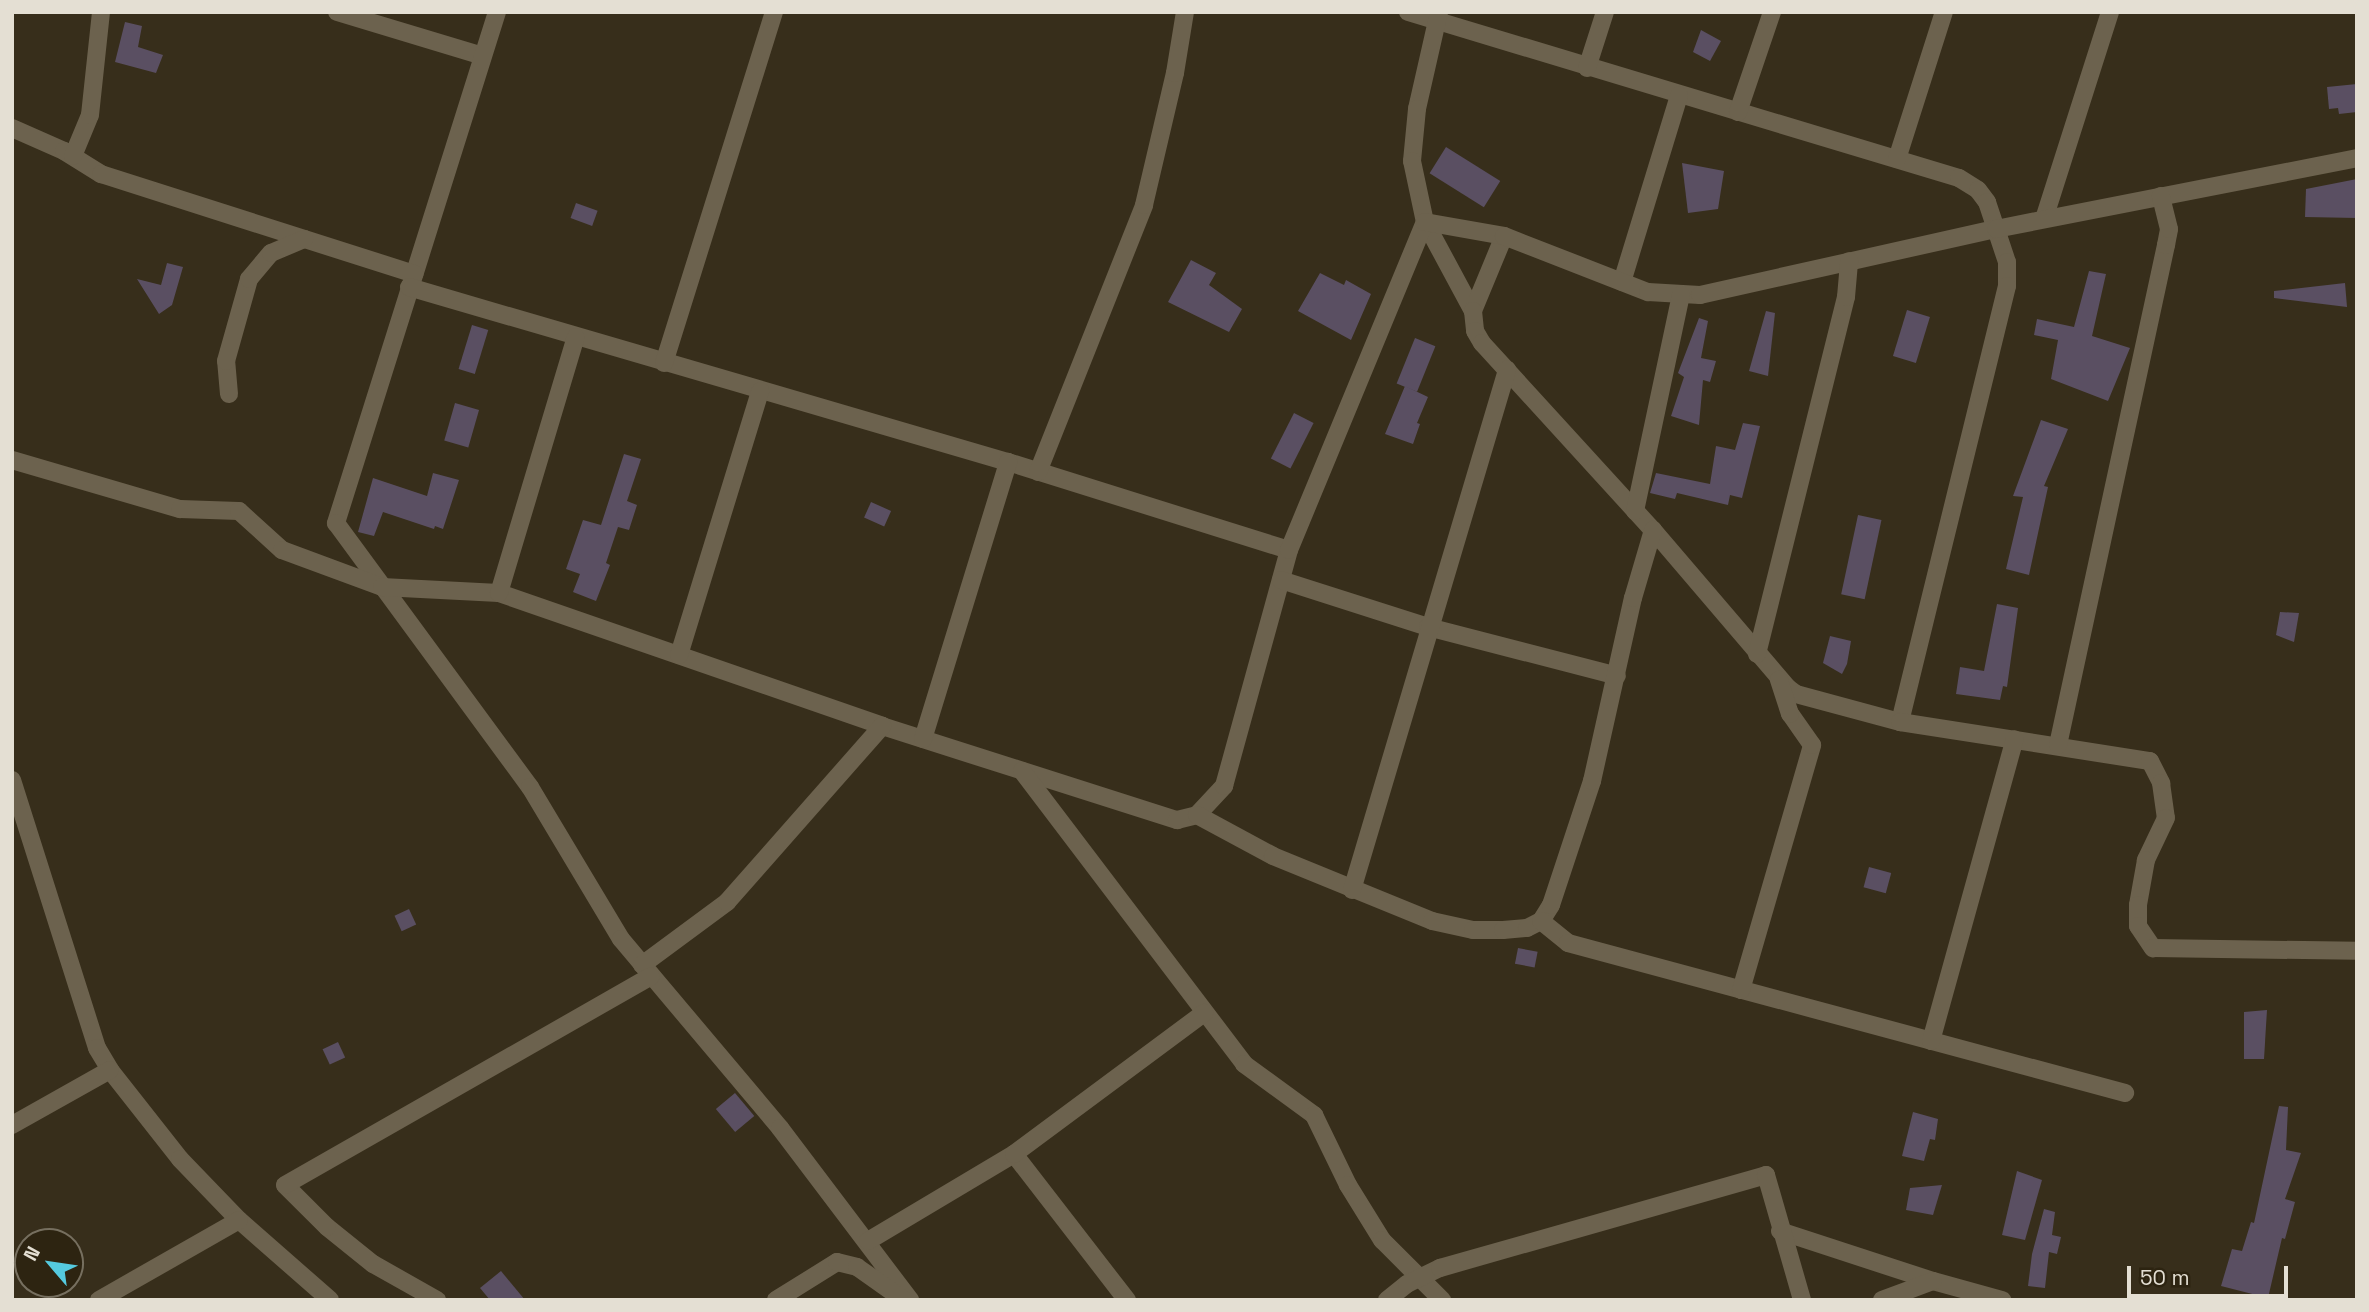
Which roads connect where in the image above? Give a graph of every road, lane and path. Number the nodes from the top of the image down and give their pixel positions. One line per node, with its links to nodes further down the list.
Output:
1 (101, 12): 17 (street)
2 (337, 12): 12 (street)
3 (497, 12): 12 (street)
4 (774, 12): 32 (street)
5 (1185, 12): 38 (street)
6 (1408, 12): 11 (street)
7 (1605, 12): 13 (street)
8 (1772, 12): 15 (street)
9 (1944, 12): 19 (street)
10 (2110, 12): 21 (street)
11 (1438, 17): 13 (street); 22 (street)
12 (483, 56): 27 (street)
13 (1587, 68): 14 (street)
14 (1679, 95): 15 (street); 28 (street)
15 (1738, 113): 19 (street)
16 (12, 128): 17 (street)
17 (73, 156): 25 (street)
18 (2357, 158): 20 (street)
19 (1898, 159): 23 (street)
20 (2161, 196): 21 (street); 54 (street)
21 (2044, 219): 23 (street)
22 (1425, 222): 24 (street); 30 (street); 41 (street)
23 (1996, 229): 26 (street); 50 (street)
24 (1504, 236): 28 (street); 30 (street)
25 (304, 239): 27 (street); 35 (street)
26 (1849, 261): 29 (street); 46 (street)
27 (411, 280): 31 (street); 43 (street)
28 (1622, 282): 29 (street)
29 (1681, 295): 39 (street)
30 (1473, 311): 33 (street)
31 (576, 337): 32 (street); 44 (street)
32 (664, 363): 34 (street)
33 (1507, 370): 39 (street); 45 (street)
34 (760, 391): 37 (street); 47 (street)
35 (229, 394)
36 (12, 460): 43 (street)
37 (1008, 462): 38 (street); 52 (street)
38 (1038, 472): 41 (street)
39 (1635, 511): 40 (street)
40 (1653, 530): 46 (street); 48 (street)
41 (1289, 550): 42 (street)
42 (1281, 580): 45 (street); 57 (street)
43 (383, 587): 44 (street); 61 (street)
44 (499, 593): 47 (street)
45 (1428, 627): 48 (street); 58 (street)
46 (1757, 654): 49 (street)
47 (679, 655): 51 (street)
48 (1617, 676): 59 (street)
49 (1779, 678): 50 (street); 62 (street)
50 (1900, 722): 53 (street)
51 (882, 726): 52 (street); 61 (street)
52 (923, 739): 55 (street)
53 (2015, 739): 54 (street); 64 (street)
54 (2058, 745): 60 (street)
55 (1022, 771): 57 (street); 63 (street)
56 (12, 780): 65 (street)
57 (1197, 815): 58 (street)
58 (1352, 890): 59 (street)
59 (1541, 921): 62 (street)
60 (2357, 951)
61 (647, 970): 71 (street); 76 (street)
62 (1741, 990): 64 (street)
63 (1204, 1013): 68 (street); 72 (street)
64 (1931, 1041): 66 (street)
65 (110, 1070): 67 (street); 69 (street)
66 (2125, 1093)
67 (12, 1125)
68 (1014, 1154): 71 (street); 80 (street)
69 (239, 1220): 74 (street); 75 (street)
70 (1780, 1231): 72 (street); 73 (street); 83 (street)
71 (868, 1241): 79 (street)
72 (1418, 1279): 81 (street); 82 (street)
73 (1933, 1281): 84 (street); 85 (street)
74 (99, 1300)
75 (330, 1300)
76 (438, 1300)
77 (776, 1300): 78 (street)
78 (904, 1300)
79 (910, 1300)
80 (1127, 1300)
81 (1387, 1300)
82 (1442, 1300)
83 (1802, 1300)
84 (1882, 1300)
85 (2002, 1300)

